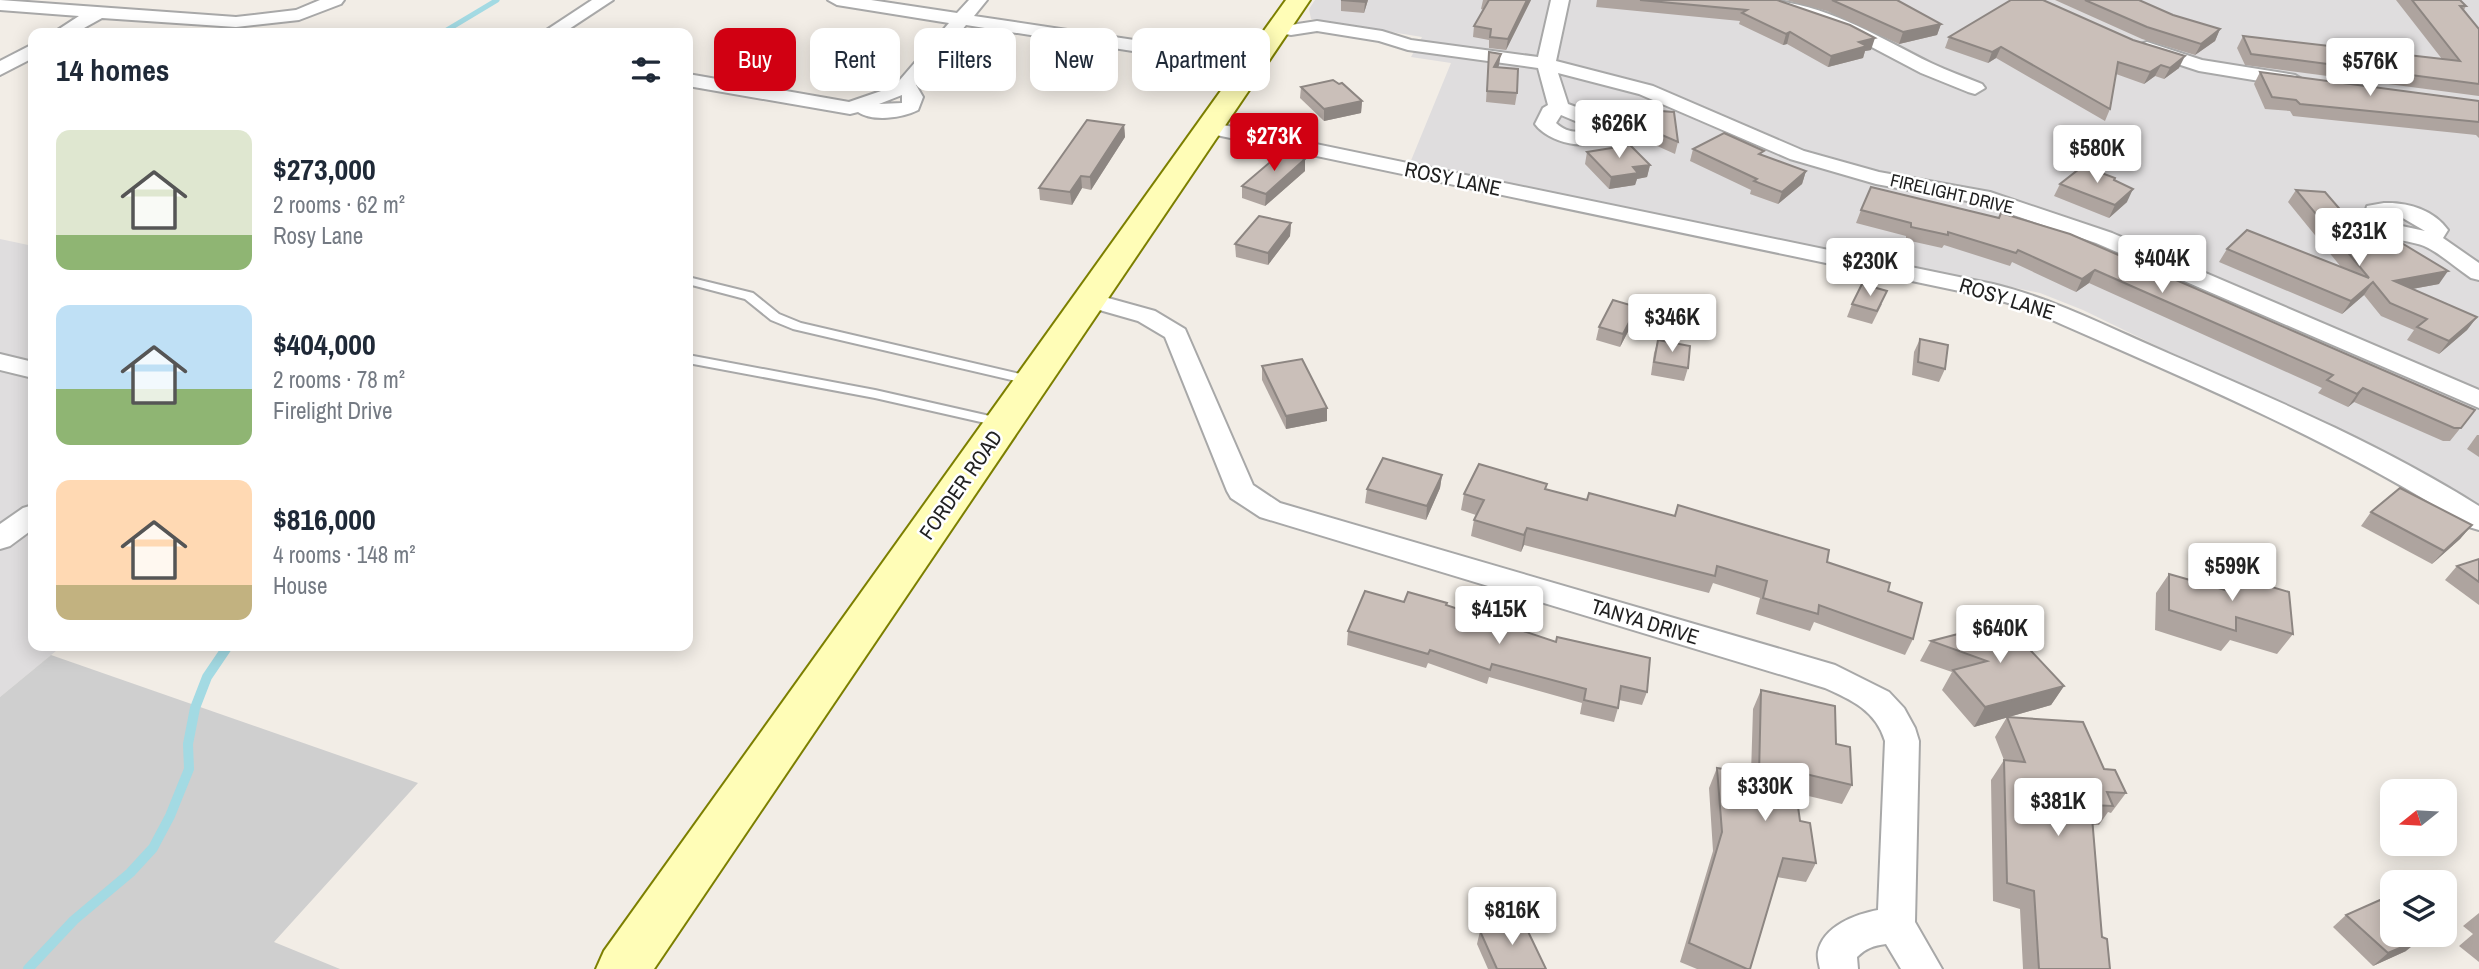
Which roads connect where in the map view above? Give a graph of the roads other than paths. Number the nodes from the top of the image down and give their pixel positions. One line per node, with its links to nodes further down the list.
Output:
1 (120, 0): 9 (street)
2 (335, 0): 9 (street)
3 (604, 0): 13 (street)
4 (837, 0): 10 (street)
5 (978, 0): 10 (street)
6 (1560, 0): 18 (street)
7 (1768, 0): 23 (street)
8 (0, 5): 9 (street)
9 (99, 12): 12 (street)
10 (963, 19): 16 (street); 22 (street)
11 (1289, 19): 15 (main road, FORDER ROAD); 18 (street, FIRELIGHT DRIVE)
12 (71, 28)
13 (559, 28)
14 (2123, 39): 21 (street)
15 (1270, 43)
16 (1132, 45)
17 (28, 53): 19 (street)
18 (1546, 64): 26 (street); 34 (street, FIRELIGHT DRIVE)
19 (0, 69)
20 (693, 81): 25 (street)
21 (2318, 84)
22 (905, 85): 25 (street); 25 (street)
23 (1975, 88)
24 (1235, 91): 27 (main road, FORDER ROAD)
25 (850, 108)
26 (1559, 108)
27 (1209, 128): 31 (main road, FORDER ROAD); 37 (street, ROSY LANE)
28 (2430, 240): 29 (street)
29 (2479, 273)
30 (693, 282): 33 (lane)
31 (1090, 300): 33 (main road, FORDER ROAD); 39 (street, TANYA DRIVE)
32 (693, 360): 35 (lane)
33 (1033, 381): 35 (main road, FORDER ROAD)
34 (2478, 397)
35 (1004, 423): 40 (main road, FORDER ROAD)
36 (28, 519): 38 (street)
37 (2479, 520)
38 (0, 539)
39 (1896, 926): 41 (street); 42 (street)
40 (623, 969)
41 (1839, 969)
42 (1923, 969)

